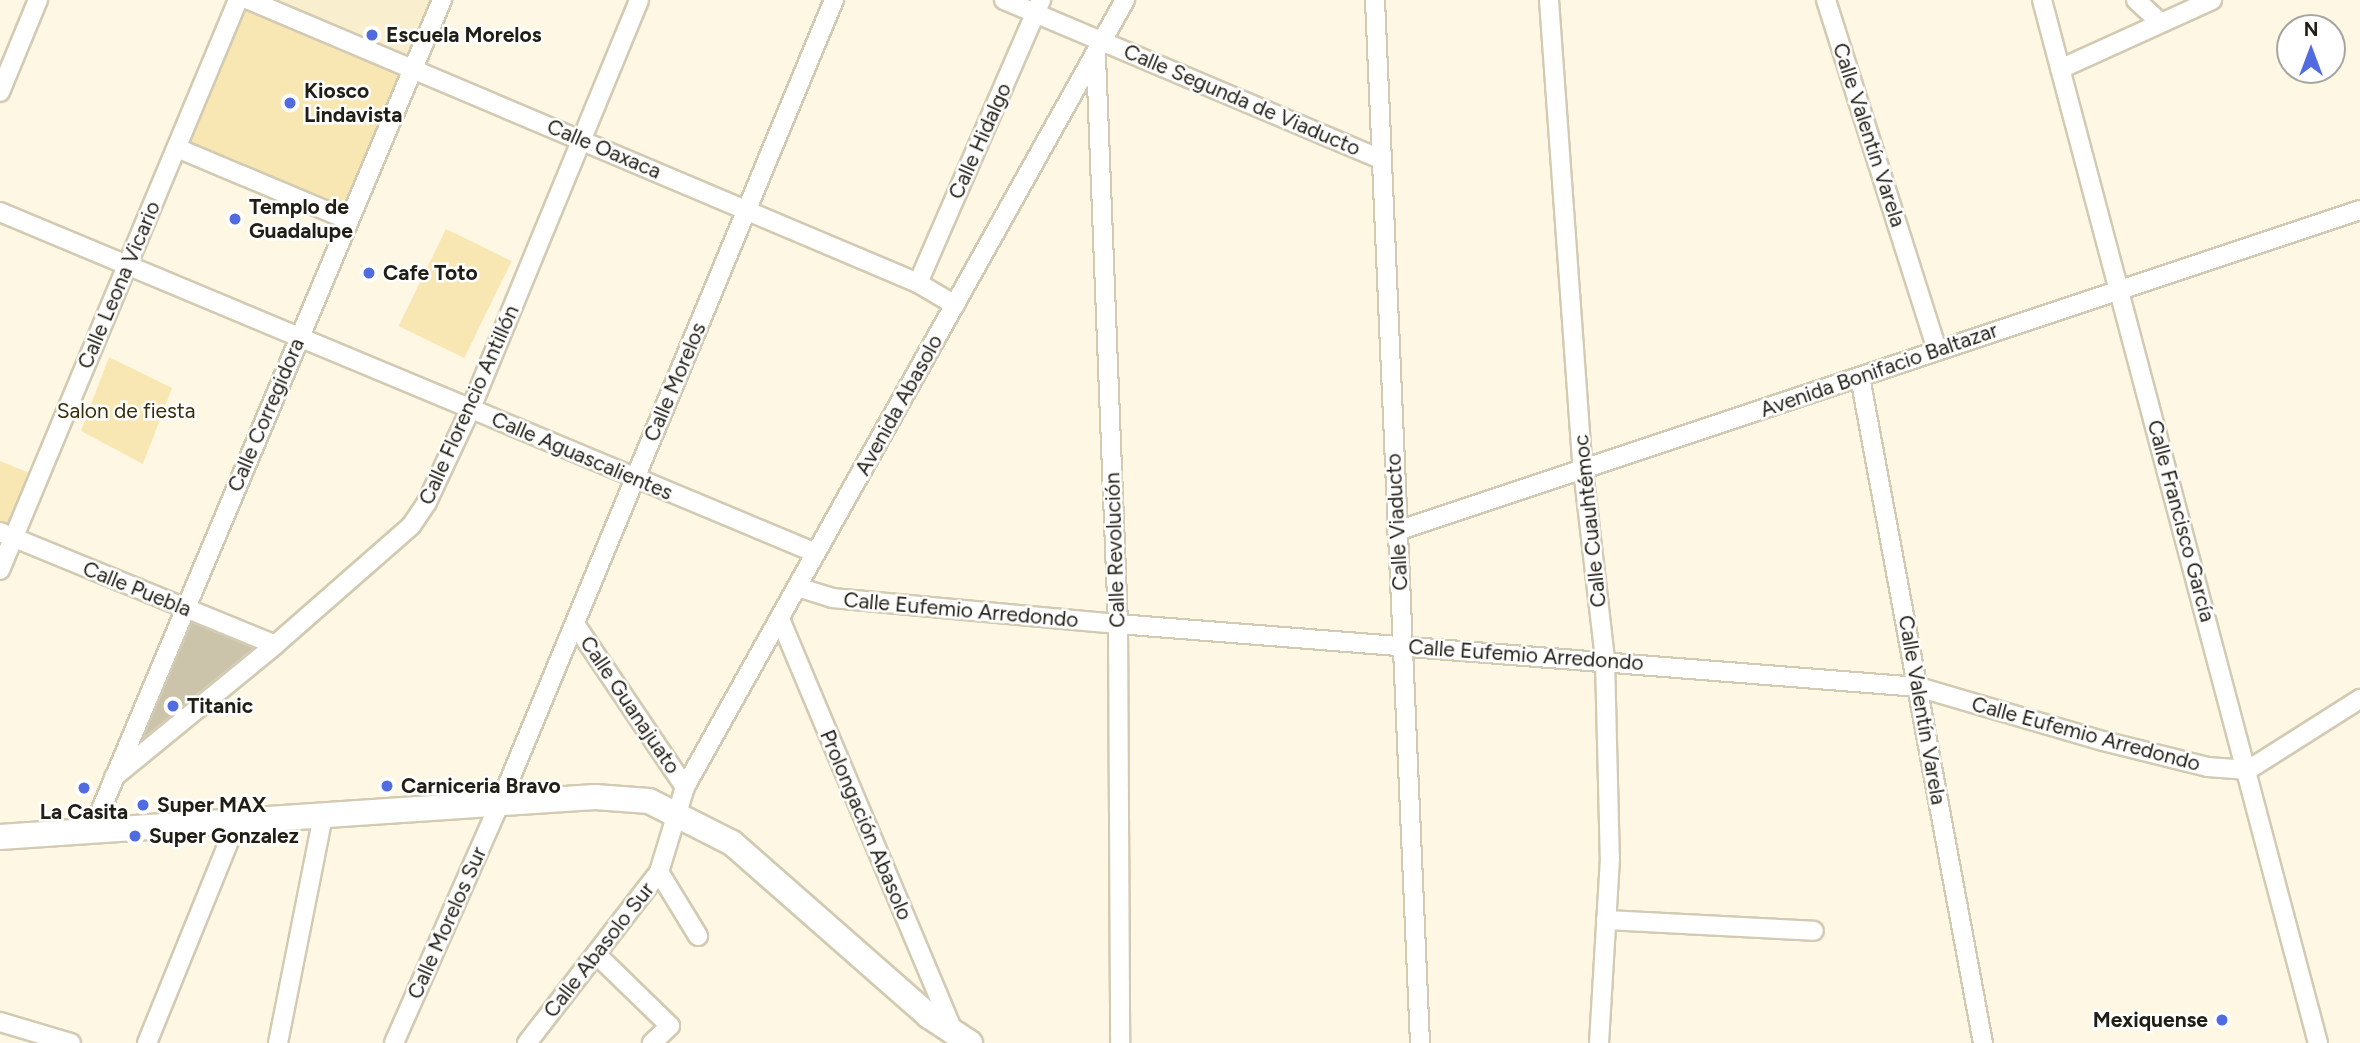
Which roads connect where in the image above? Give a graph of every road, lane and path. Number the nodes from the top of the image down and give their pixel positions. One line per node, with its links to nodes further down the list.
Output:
1 (38, 0): 20 (street)
2 (237, 0): 22 (street, Calle Leona Vicario)
3 (249, 0): 18 (street, Calle Oaxaca)
4 (442, 0): 18 (street, Calle Corregidora)
5 (639, 0): 21 (street, Calle Florencio Antillón)
6 (834, 0): 24 (street, Calle Morelos)
7 (1004, 0): 15 (street, Calle Segunda de Viaducto)
8 (1125, 0): 17 (street, Avenida Abasolo)
9 (1374, 0): 23 (street, Calle Viaducto)
10 (1549, 0): 36 (street, Calle Cuauhtémoc)
11 (1826, 0): 33 (street, Calle Valentín Varela)
12 (2042, 0): 19 (street, Calle Francisco García)
13 (2136, 0): 16 (street)
14 (2212, 0): 16 (street)
15 (1038, 7): 17 (street, Calle Segunda de Viaducto); 29 (street, Calle Hidalgo)
16 (2161, 23): 19 (street)
17 (1100, 49): 23 (street, Calle Segunda de Viaducto); 31 (street, Avenida Abasolo); 46 (street, Calle Revolución)
18 (414, 68): 21 (street, Calle Oaxaca); 27 (street, Calle Corregidora)
19 (2060, 69): 30 (street, Calle Francisco García)
20 (0, 92)
21 (583, 139): 24 (street, Calle Oaxaca); 35 (street, Calle Florencio Antillón)
22 (177, 148): 27 (street); 28 (street, Calle Leona Vicario)
23 (1380, 159): 38 (street, Calle Viaducto)
24 (747, 209): 29 (street, Calle Oaxaca); 37 (street, Calle Morelos)
25 (2360, 209): 30 (street, Avenida Bonifacio Baltazar)
26 (0, 212): 28 (street, Calle Aguascalientes)
27 (348, 220): 32 (street, Calle Corregidora)
28 (127, 266): 32 (street, Calle Aguascalientes); 39 (street, Calle Leona Vicario)
29 (918, 283): 31 (street, Calle Oaxaca)
30 (2120, 291): 33 (street, Avenida Bonifacio Baltazar); 52 (street, Calle Francisco García)
31 (955, 306): 40 (street, Avenida Abasolo)
32 (300, 334): 35 (street, Calle Aguascalientes); 43 (street, Calle Corregidora)
33 (1937, 349): 34 (street, Avenida Bonifacio Baltazar)
34 (1860, 377): 36 (street, Avenida Bonifacio Baltazar); 50 (street, Calle Valentín Varela)
35 (471, 408): 37 (street, Calle Aguascalientes); 47 (street, Calle Florencio Antillón)
36 (1583, 469): 38 (street, Avenida Bonifacio Baltazar); 49 (street, Calle Cuauhtémoc)
37 (635, 480): 40 (street, Calle Aguascalientes); 45 (street, Calle Morelos)
38 (1397, 531): 48 (street, Calle Viaducto)
39 (7, 535): 41 (street, Calle Leona Vicario); 43 (street, Calle Puebla)
40 (816, 553): 42 (street, Avenida Abasolo)
41 (0, 570)
42 (797, 587): 44 (street, Avenida Abasolo); 46 (street, Calle Eufemio Arredondo)
43 (184, 608): 47 (street, Calle Puebla); 53 (street, Calle Corregidora)
44 (780, 619): 54 (street, Avenida Abasolo); 67 (street, Prolongación Abasolo)
45 (575, 624): 54 (street, Calle Guanajuato); 55 (street, Calle Morelos)
46 (1118, 624): 48 (street, Calle Eufemio Arredondo); 74 (street, Calle Revolución)
47 (275, 645): 53 (street, Calle Florencio Antillón)
48 (1402, 646): 49 (street, Calle Eufemio Arredondo); 75 (street, Calle Viaducto)
49 (1605, 660): 50 (street, Calle Eufemio Arredondo); 62 (street, Calle Cuauhtémoc)
50 (1918, 687): 52 (street, Calle Eufemio Arredondo); 77 (street, Calle Valentín Varela)
51 (2360, 699): 52 (street)
52 (2248, 770): 78 (street, Calle Francisco García)
53 (114, 778): 59 (street, Calle Corregidora)
54 (685, 787): 56 (street, Avenida Abasolo)
55 (500, 803): 56 (main road); 57 (main road); 71 (street, Calle Morelos Sur)
56 (676, 812): 61 (street, Calle Abasolo Sur); 67 (main road)
57 (323, 815): 58 (main road); 70 (street)
58 (237, 821): 59 (main road); 69 (street)
59 (92, 831): 60 (main road)
60 (0, 836)
61 (659, 872): 64 (street); 65 (street, Calle Abasolo Sur)
62 (1606, 920): 63 (street); 76 (street, Calle Cuauhtémoc)
63 (1814, 930)
64 (698, 936)
65 (596, 954): 72 (street, Calle Abasolo Sur); 73 (street)
66 (0, 1022): 68 (street)
67 (961, 1037)
68 (71, 1043)
69 (148, 1043)
70 (278, 1043)
71 (394, 1043)
72 (527, 1043)
73 (652, 1043)
74 (1120, 1043)
75 (1420, 1043)
76 (1599, 1043)
77 (1983, 1043)
78 (2318, 1043)

